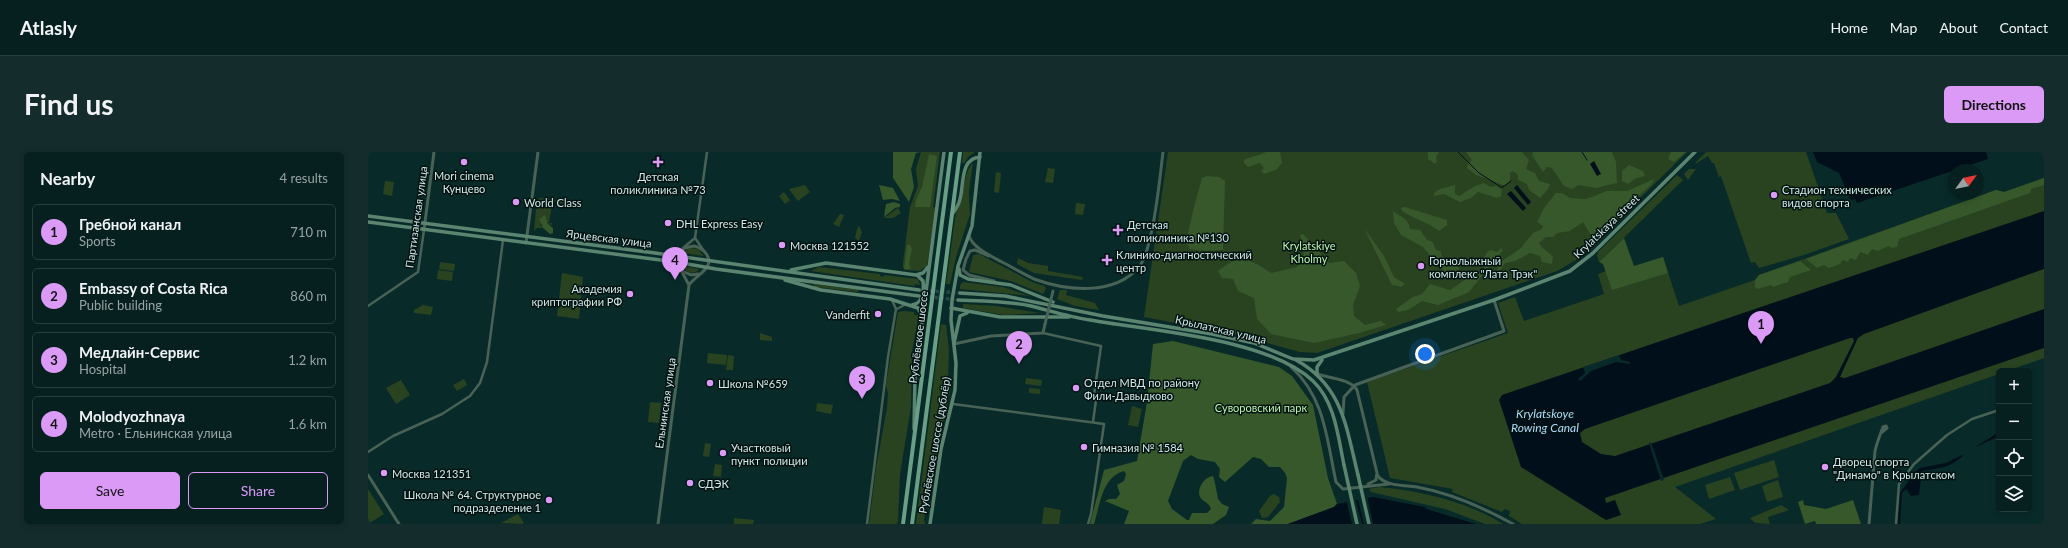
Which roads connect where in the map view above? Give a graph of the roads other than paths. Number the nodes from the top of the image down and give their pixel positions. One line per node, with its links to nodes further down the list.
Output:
1 (434, 152): 14 (street, Партизанская улица)
2 (538, 152): 16 (street)
3 (707, 152): 18 (street)
4 (944, 152): 27 (main road, Рублёвское шоссе (дублёр))
5 (951, 152): 67 (main road, Рублёвское шоссе)
6 (960, 152): 12 (main road, Рублёвское шоссе)
7 (980, 152): 10 (main road, Рублёвское шоссе (дублёр))
8 (1163, 152): 38 (street)
9 (1695, 152): 45 (main road, Krylatskaya street)
10 (980, 157): 12 (main road); 17 (main road, Рублёвское шоссе (дублёр))
11 (368, 216): 14 (main road, Ярцевская улица)
12 (951, 218): 77 (main road, Рублёвское шоссе)
13 (368, 222): 15 (main road, Ярцевская улица)
14 (425, 224): 15 (street, Партизанская улица); 16 (main road, Ярцевская улица)
15 (424, 230): 19 (main road, Ярцевская улица); 48 (street, Партизанская улица)
16 (527, 236): 20 (street); 23 (main road, Ярцевская улица)
17 (969, 236): 24 (street); 29 (main road, Рублёвское шоссе (дублёр))
18 (695, 238): 21 (street); 22 (street)
19 (503, 240): 20 (main road, Ярцевская улица); 68 (street)
20 (526, 242): 26 (main road, Ярцевская улица)
21 (683, 249): 22 (street); 23 (street)
22 (704, 251): 25 (street)
23 (676, 256): 25 (main road, Ярцевская улица); 26 (street)
24 (995, 258): 37 (street); 38 (street)
25 (709, 260): 28 (main road, Ярцевская улица); 30 (street)
26 (676, 262): 30 (main road, Ярцевская улица); 31 (street)
27 (930, 262): 35 (main road); 53 (main road, Рублёвское шоссе (дублёр))
28 (746, 265): 32 (main road, Ярцевская улица); 34 (main road)
29 (958, 266): 37 (main road); 49 (main road, Рублёвское шоссе (дублёр))
30 (707, 268): 33 (street); 34 (main road, Ярцевская улица)
31 (681, 270): 33 (street); 39 (street)
32 (780, 270): 35 (main road); 40 (main road, Ярцевская улица)
33 (701, 273): 39 (street)
34 (745, 273): 36 (main road, Ярцевская улица)
35 (916, 275): 47 (main road)
36 (774, 277): 42 (main road, Ярцевская улица); 43 (main road)
37 (1000, 283): 51 (main road)
38 (1054, 284): 55 (street, bridge)
39 (689, 285): 74 (street, Ельнинская улица)
40 (919, 290)
41 (960, 293): 51 (main road, Крылатская улица)
42 (919, 296)
43 (890, 299): 46 (main road); 50 (street)
44 (958, 300): 54 (main road, Крылатская улица)
45 (1494, 300): 57 (main road, Крылатская улица); 61 (street)
46 (906, 304): 47 (main road); 50 (street)
47 (911, 305): 53 (main road)
48 (368, 306)
49 (951, 308): 52 (main road); 56 (main road, Рублёвское шоссе (дублёр))
50 (896, 309): 75 (street)
51 (1069, 309): 58 (main road, Крылатская улица)
52 (970, 313): 54 (main road); 56 (main road)
53 (922, 319): 67 (main road, Рублёвское шоссе (дублёр))
54 (1088, 320): 59 (main road, Крылатская улица)
55 (1043, 333): 56 (street); 65 (street)
56 (954, 344): 62 (main road, Рублёвское шоссе (дублёр))
57 (1325, 358): 58 (main road, Крылатская улица); 60 (main road)
58 (1293, 359): 60 (main road)
59 (1289, 365): 72 (street); 80 (main road, Крылатская улица, bridge)
60 (1317, 374): 61 (street); 64 (main road)
61 (1355, 385): 64 (street); 69 (street)
62 (953, 404): 65 (street); 78 (main road, Рублёвское шоссе (дублёр))
63 (1996, 411): 84 (street)
64 (1343, 414): 81 (main road, bridge)
65 (1093, 422): 79 (street)
66 (1883, 427): 83 (street)
67 (914, 439): 76 (main road, Рублёвское шоссе)
68 (368, 452)
69 (1377, 473): 71 (street); 72 (street)
70 (368, 475): 73 (street)
71 (1389, 484): 72 (street); 82 (street)
72 (1365, 485)
73 (399, 524)
74 (658, 524)
75 (867, 524)
76 (903, 524)
77 (912, 524)
78 (931, 524)
79 (1088, 524)
80 (1357, 524)
81 (1369, 524)
82 (1513, 524)
83 (1869, 524)
84 (1896, 524)

